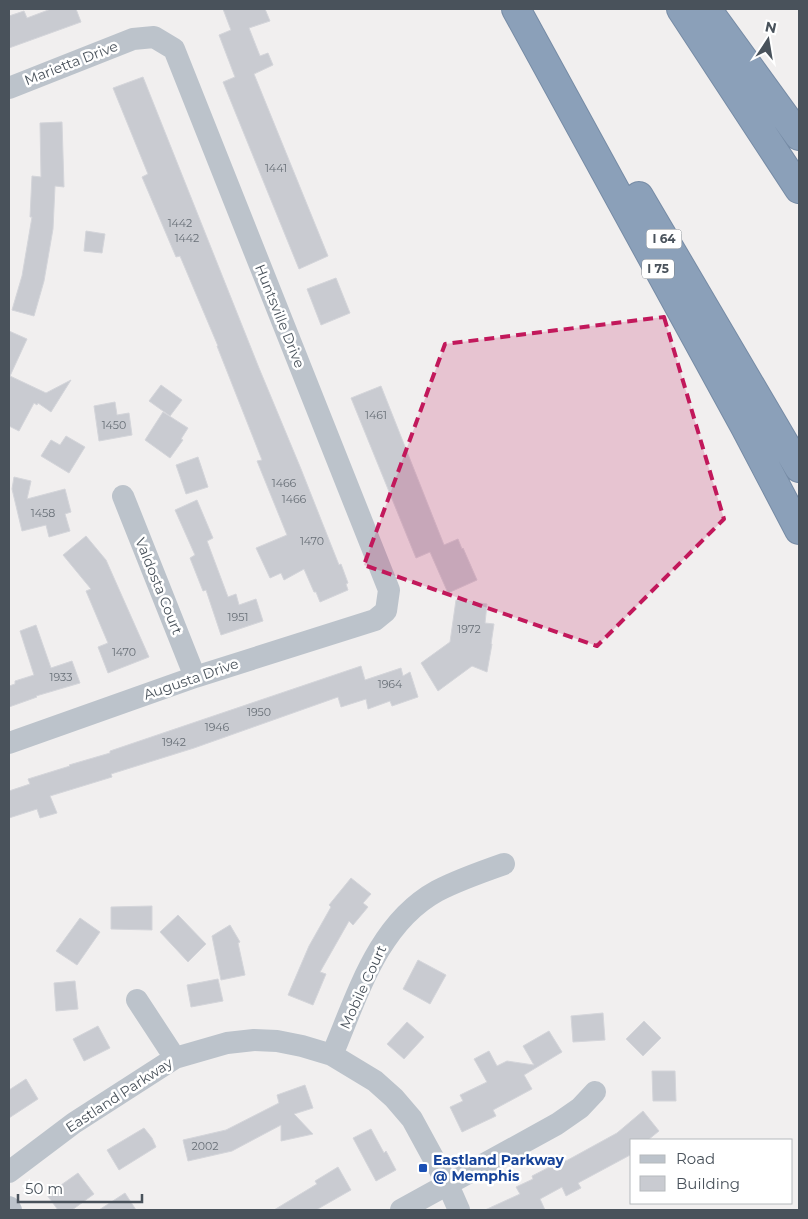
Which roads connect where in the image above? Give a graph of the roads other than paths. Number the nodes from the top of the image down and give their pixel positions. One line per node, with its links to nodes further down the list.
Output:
1 (516, 9): 11 (highway, I 75)
2 (530, 9): 9 (highway, I 64)
3 (681, 9): 8 (highway)
4 (707, 9): 7 (highway)
5 (133, 39): 6 (street, Marietta Drive); 12 (street, Huntsville Drive)
6 (9, 88)
7 (799, 136)
8 (799, 189)
9 (799, 468)
10 (123, 496): 13 (street, Valdosta Court)
11 (799, 530)
12 (375, 620): 13 (street, Augusta Drive)
13 (195, 676): 14 (street, Augusta Drive)
14 (9, 743)
15 (504, 864): 17 (street, Mobile Court)
16 (137, 1000): 18 (street)
17 (332, 1056): 18 (street, Eastland Parkway); 21 (street, Eastland Parkway)
18 (175, 1058): 20 (street, Eastland Parkway)
19 (595, 1092): 21 (street)
20 (9, 1172)
21 (448, 1184): 22 (street); 23 (street, Eastland Parkway)
22 (401, 1210)
23 (459, 1210)

